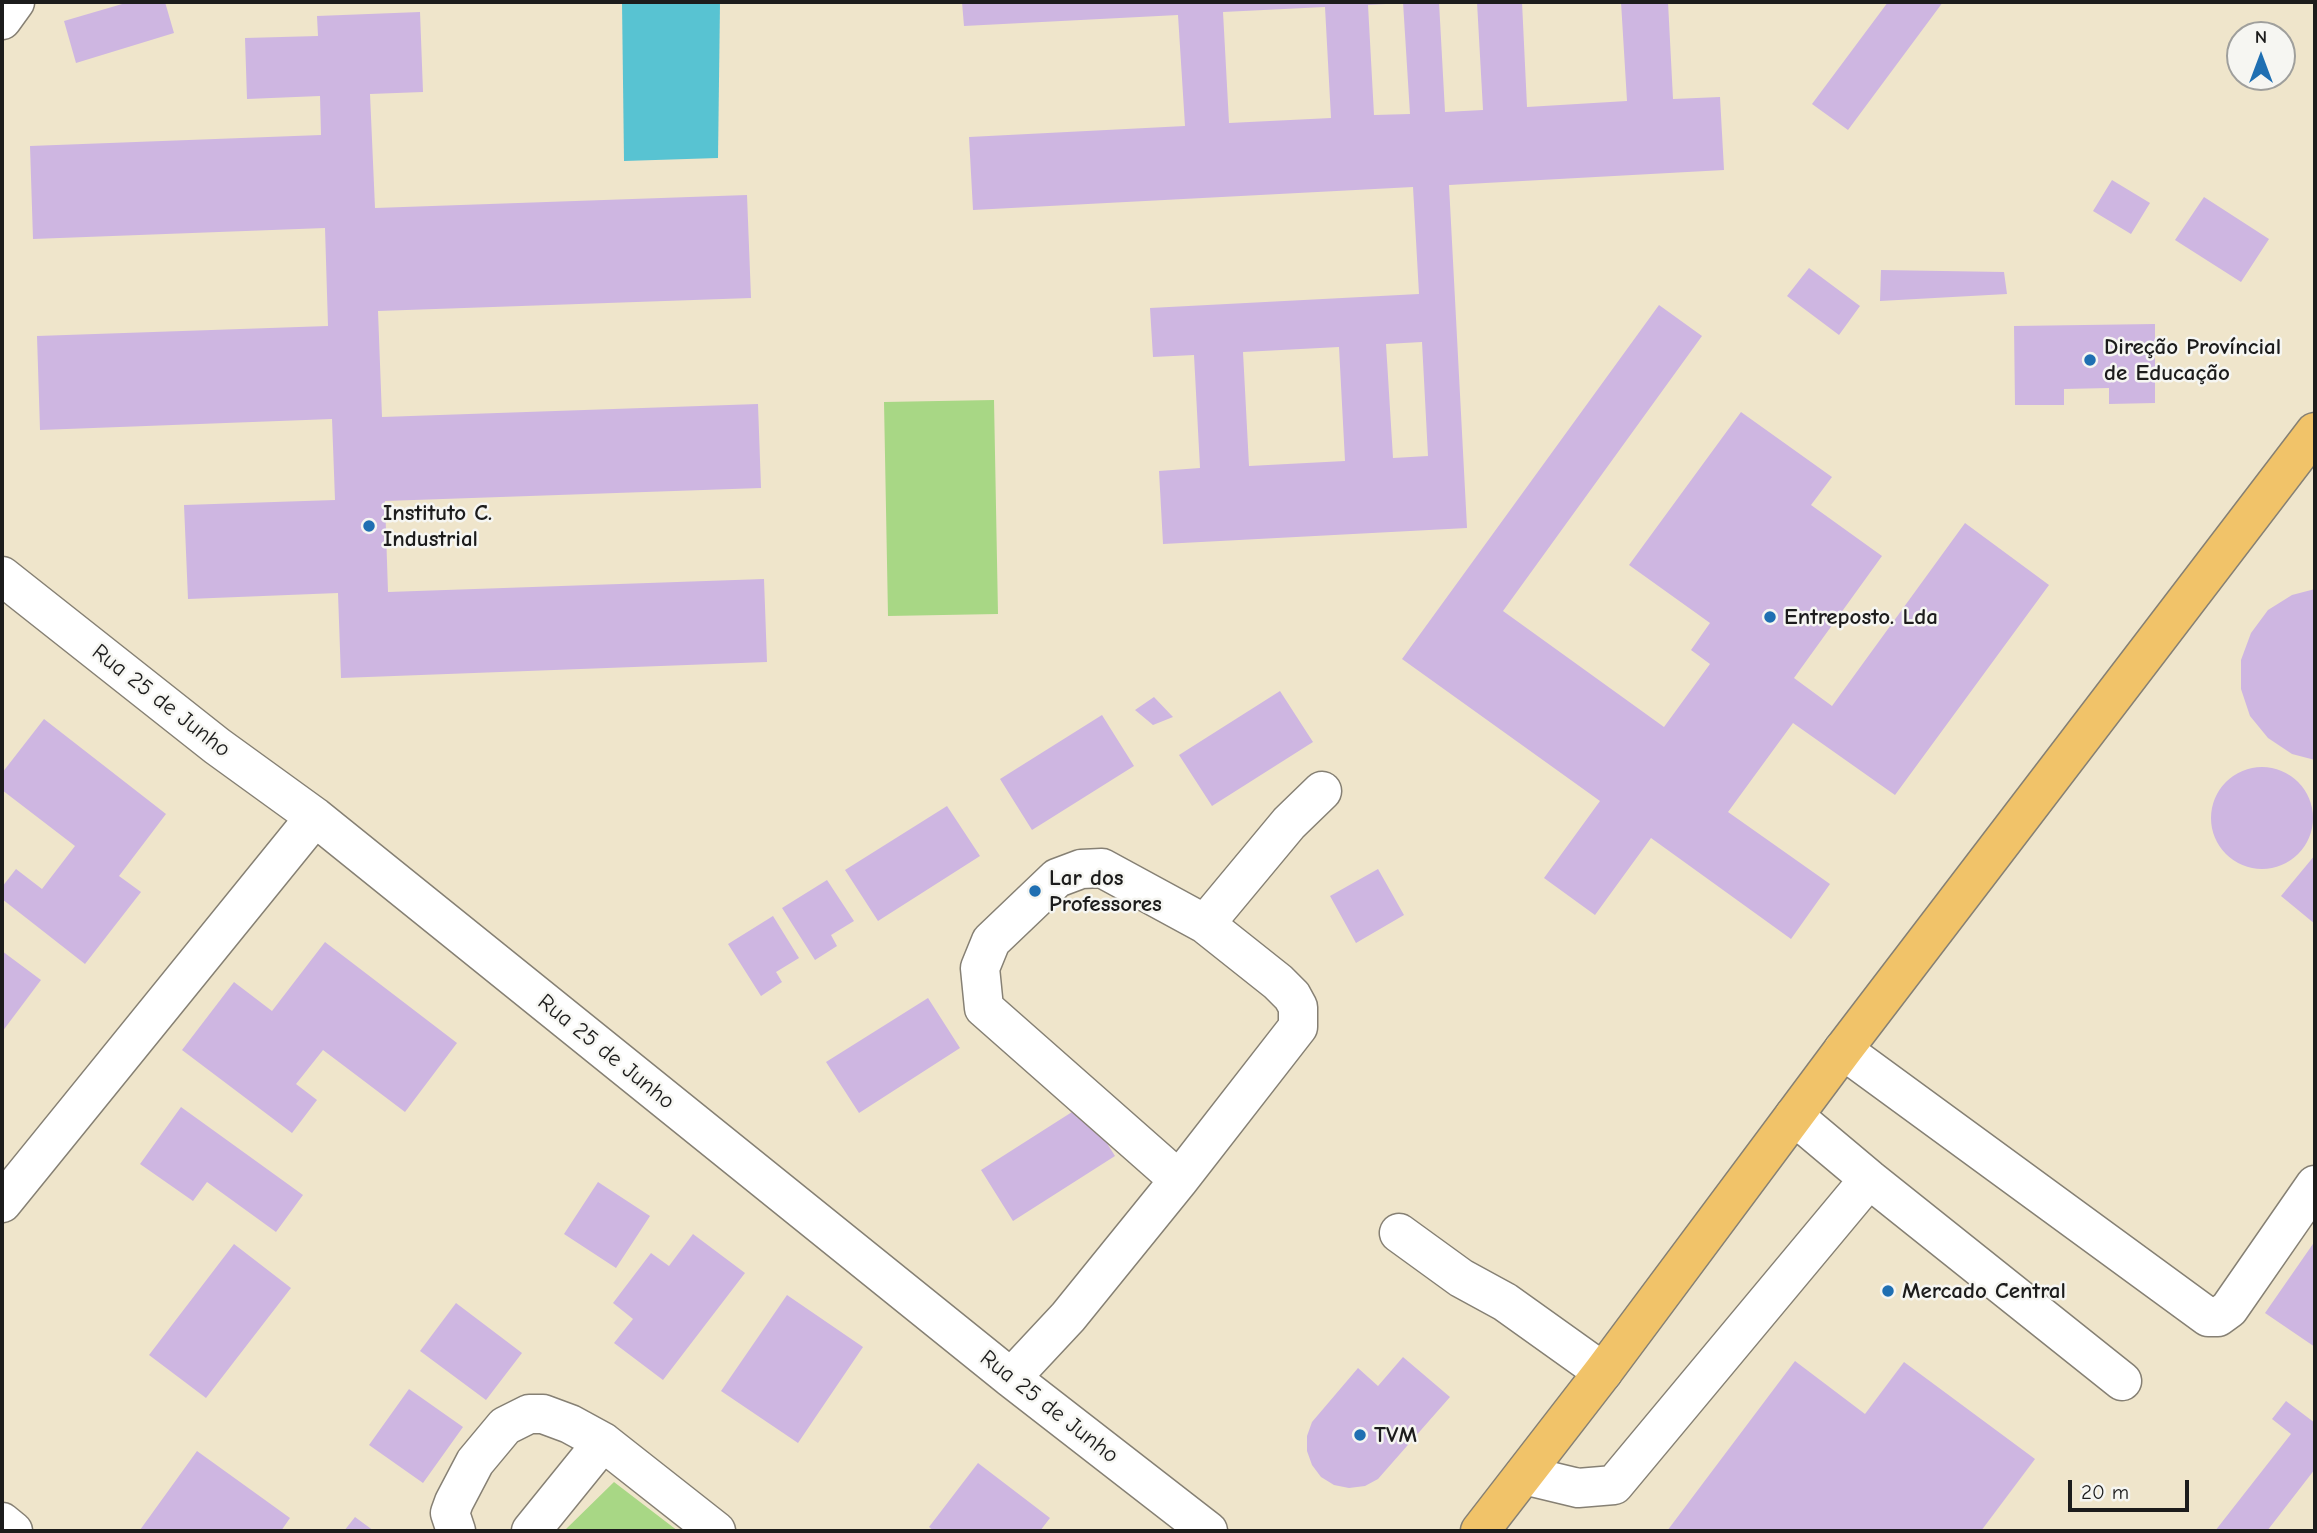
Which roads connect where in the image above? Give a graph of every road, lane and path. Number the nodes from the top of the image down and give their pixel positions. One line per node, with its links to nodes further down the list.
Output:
1 (15, 2): 2 (street)
2 (2, 20)
3 (2315, 432): 8 (main road)
4 (2, 576): 6 (street, Rua 25 de Junho)
5 (1322, 790): 7 (street)
6 (316, 817): 13 (street); 16 (street, Rua 25 de Junho)
7 (1205, 924): 11 (street); 11 (street)
8 (1843, 1050): 9 (main road); 12 (street)
9 (1794, 1116): 10 (street); 15 (main road)
10 (1869, 1179): 17 (street); 19 (street)
11 (1179, 1180): 16 (street)
12 (2315, 1185)
13 (2, 1203)
14 (1399, 1233): 15 (street)
15 (1603, 1372): 19 (main road)
16 (1011, 1378): 25 (street, Rua 25 de Junho)
17 (2122, 1381)
18 (603, 1442): 22 (street); 23 (street); 24 (street)
19 (1524, 1475): 26 (main road)
20 (2, 1522): 21 (street)
21 (13, 1531)
22 (456, 1531)
23 (531, 1531)
24 (716, 1531)
25 (1208, 1531)
26 (1480, 1531)

